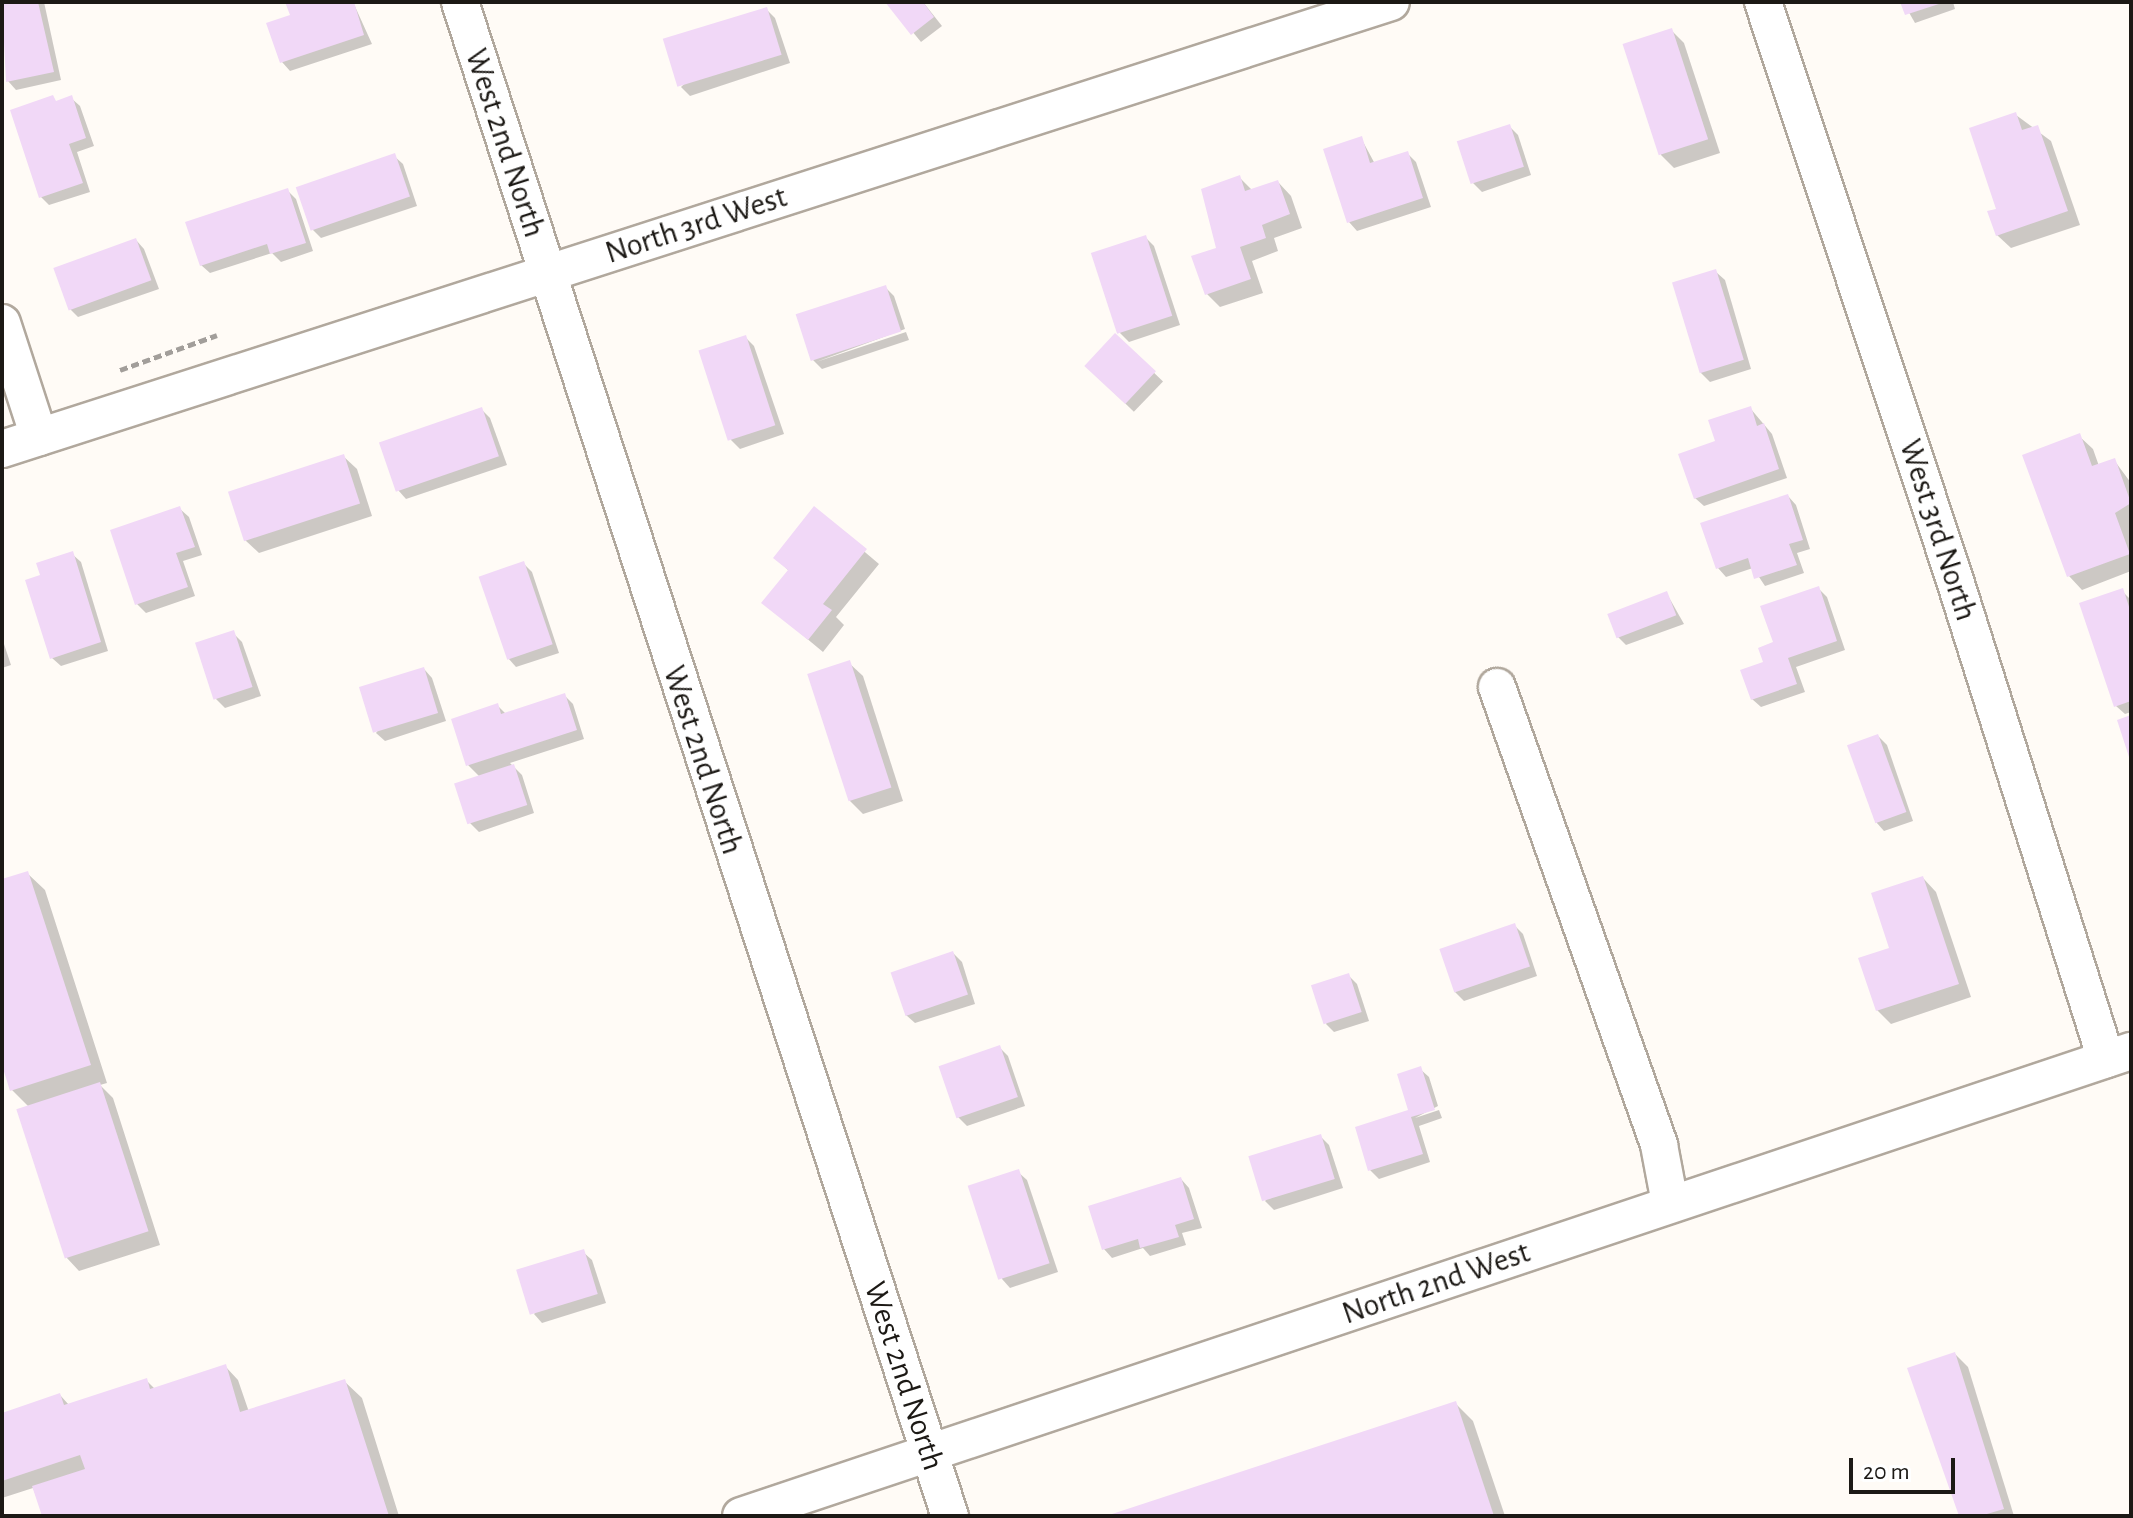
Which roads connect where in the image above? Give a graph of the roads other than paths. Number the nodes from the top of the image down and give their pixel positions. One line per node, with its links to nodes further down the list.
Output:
1 (460, 2): 4 (street, West 2nd North)
2 (1391, 2): 4 (street, North 3rd West)
3 (1763, 2): 9 (street, West 3rd North)
4 (548, 273): 6 (street, North 3rd West); 11 (street, West 2nd North)
5 (2, 323): 6 (street)
6 (39, 437): 7 (street, North 3rd West)
7 (2, 449)
8 (1497, 687): 10 (street)
9 (2118, 1055): 10 (street, North 2nd West)
10 (1670, 1203): 11 (street, North 2nd West)
11 (931, 1455): 12 (street, North 2nd West); 13 (street, West 2nd North)
12 (741, 1516)
13 (950, 1516)

